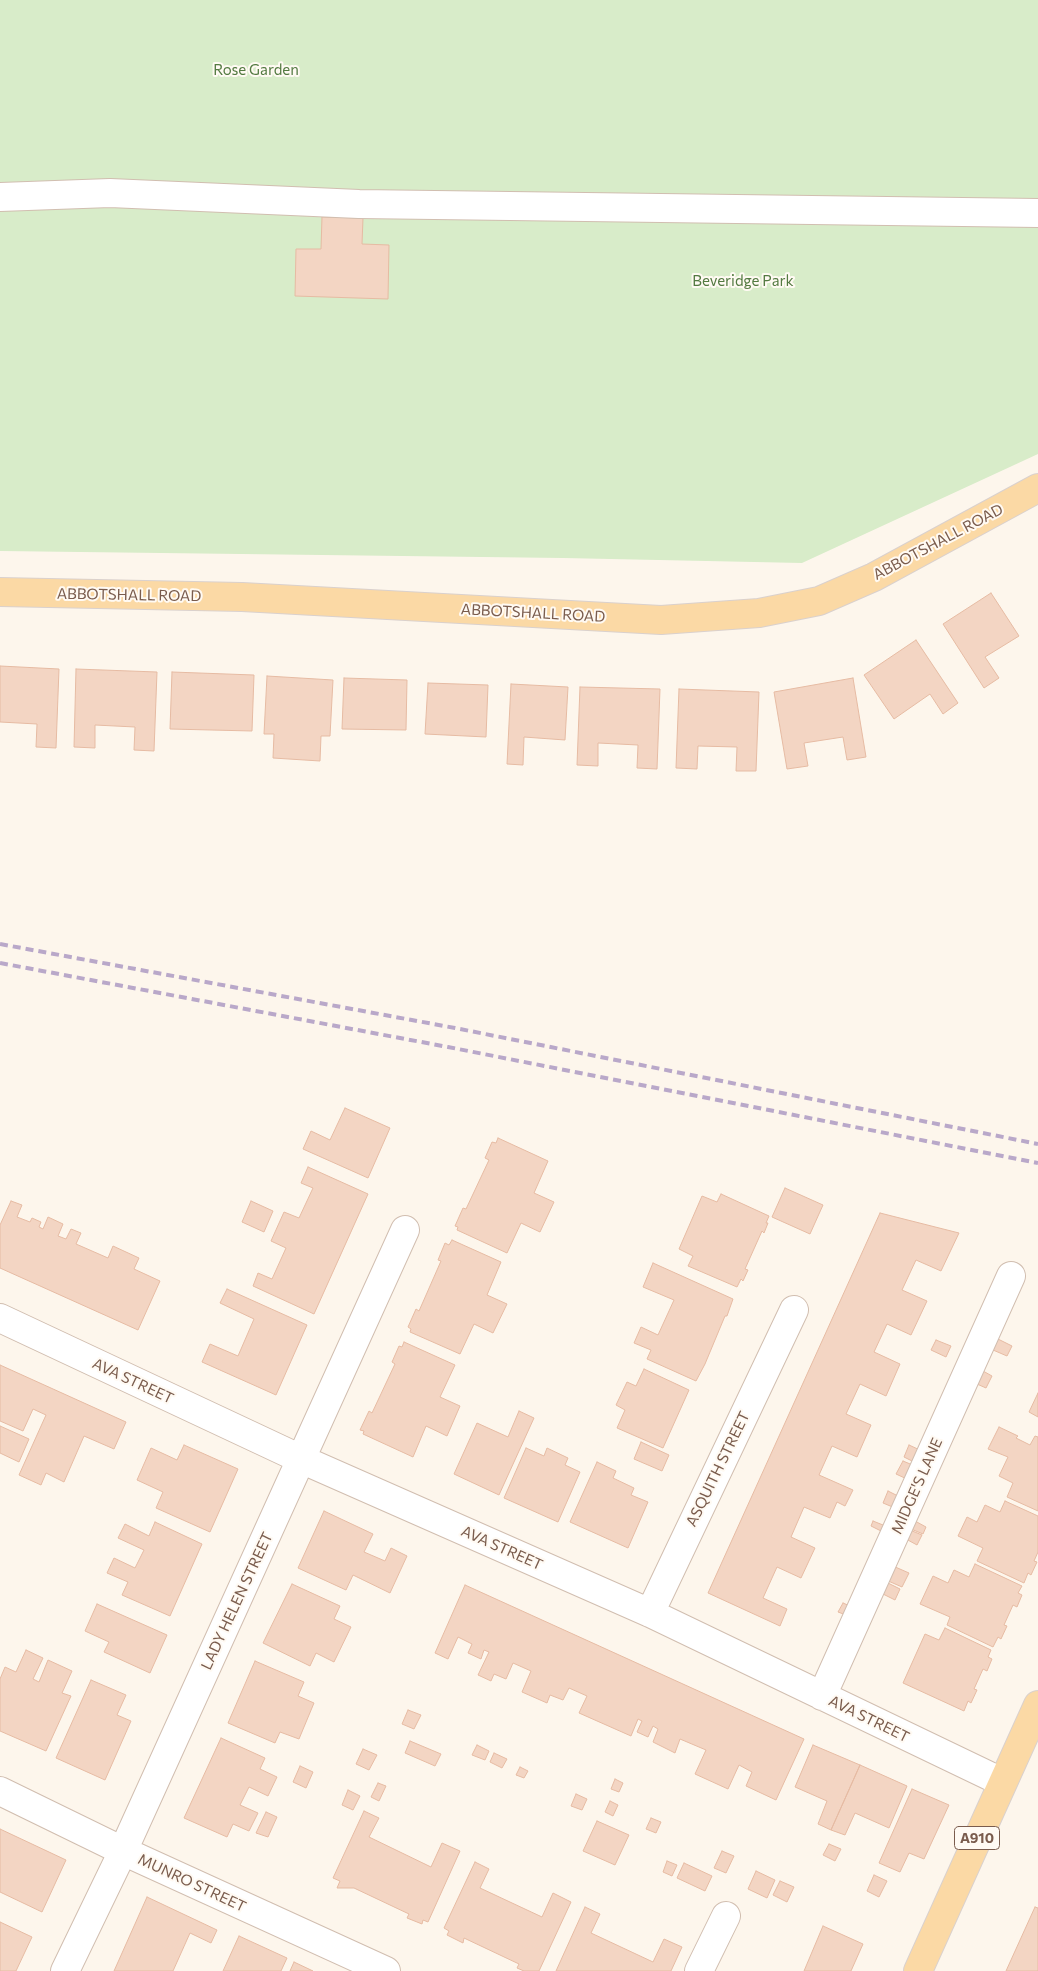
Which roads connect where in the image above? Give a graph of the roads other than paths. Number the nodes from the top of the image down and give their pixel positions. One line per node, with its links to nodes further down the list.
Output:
1 (0, 197): 2 (street)
2 (1038, 213)
3 (1038, 488): 4 (main road, ABBOTSHALL ROAD)
4 (0, 592)
5 (406, 1230): 9 (street, LADY HELEN STREET)
6 (1011, 1276): 11 (street, MIDGE'S LANE)
7 (791, 1317): 10 (street, ASQUITH STREET)
8 (0, 1318): 9 (street, AVA STREET)
9 (302, 1460): 10 (street, AVA STREET); 15 (street, LADY HELEN STREET)
10 (650, 1612): 11 (street, AVA STREET)
11 (822, 1696): 13 (street, AVA STREET)
12 (1038, 1705): 13 (main road, A910)
13 (1002, 1782): 20 (main road, A910)
14 (0, 1792): 15 (street, MUNRO STREET)
15 (123, 1851): 17 (street, LADY HELEN STREET); 18 (street, MUNRO STREET)
16 (726, 1916): 19 (street)
17 (65, 1971)
18 (386, 1971)
19 (699, 1971)
20 (918, 1971)

